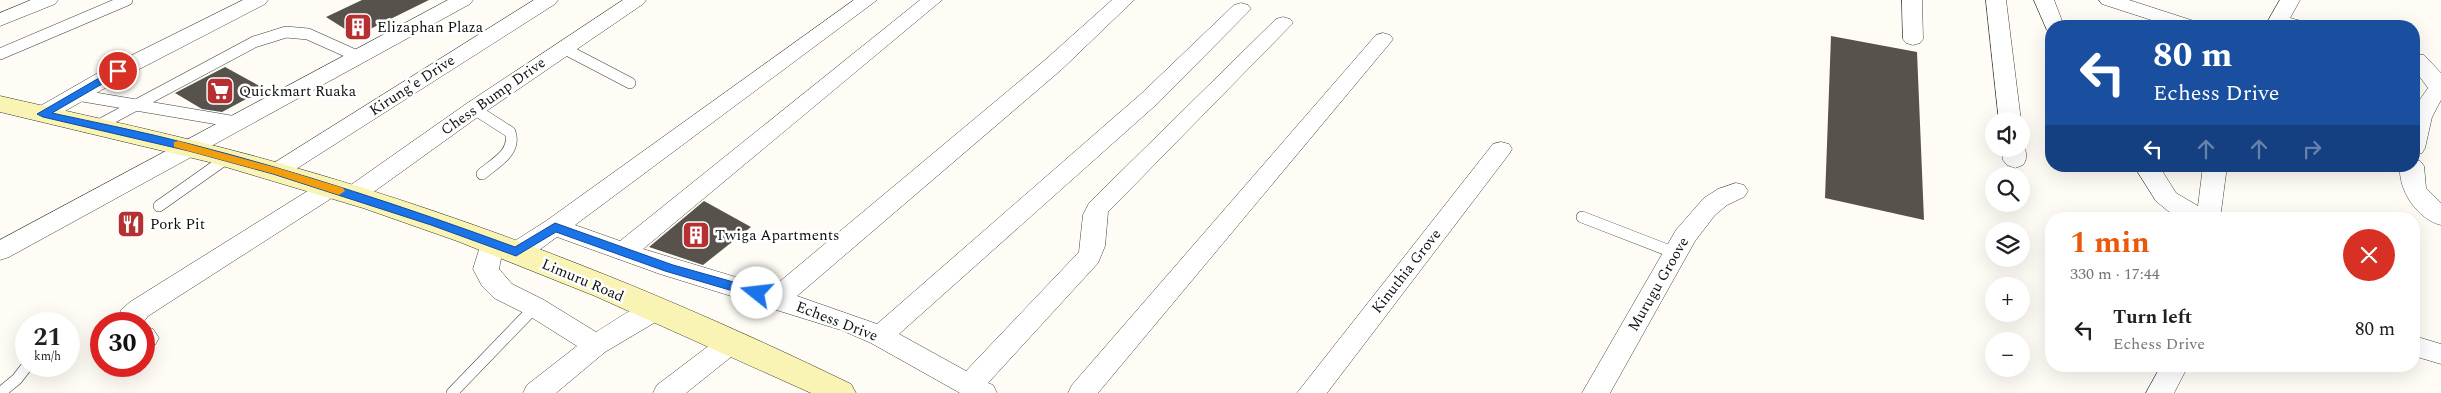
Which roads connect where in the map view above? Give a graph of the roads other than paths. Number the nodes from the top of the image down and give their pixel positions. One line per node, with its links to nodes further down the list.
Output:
1 (127, 0): 24 (lane)
2 (258, 0): 30 (street)
3 (463, 0): 25 (street)
4 (548, 0): 42 (street, Kirung'e Drive)
5 (636, 0): 23 (street, Chess Bump Drive)
6 (867, 0): 54 (street)
7 (932, 0): 57 (street)
8 (1124, 0): 59 (street)
9 (1912, 0): 21 (street)
10 (1996, 0): 34 (street)
11 (2044, 0): 17 (street)
12 (2290, 0): 19 (street)
13 (45, 1): 16 (street)
14 (2113, 1): 18 (street)
15 (1241, 9): 63 (street)
16 (0, 20)
17 (2052, 20)
18 (2172, 20)
19 (2279, 20)
20 (1283, 23): 68 (street)
21 (1913, 39)
22 (1383, 40): 74 (street)
23 (563, 48): 29 (lane); 33 (street, Chess Bump Drive)
24 (0, 54)
25 (357, 56): 32 (lane); 37 (street)
26 (2420, 62): 28 (street)
27 (2420, 64): 36 (street)
28 (2441, 68)
29 (630, 83)
30 (77, 94): 32 (lane); 35 (street)
31 (0, 104): 35 (main road, Limuru Road)
32 (137, 104): 37 (lane); 38 (lane)
33 (474, 109): 46 (lane); 48 (street, Chess Bump Drive)
34 (2009, 112)
35 (43, 114): 38 (main road, Limuru Road)
36 (2420, 120)
37 (236, 122): 39 (street)
38 (97, 126): 39 (main road, Limuru Road)
39 (189, 147): 41 (main road, Limuru Road); 56 (street)
40 (1501, 149): 75 (street, Kinuthia Grove)
41 (226, 158): 42 (main road, Limuru Road); 49 (lane)
42 (277, 171): 48 (main road, Limuru Road)
43 (2153, 172): 50 (street)
44 (2214, 172): 51 (street)
45 (2411, 172): 53 (street)
46 (482, 174)
47 (1736, 191): 58 (street, Murugu Groove)
48 (341, 192): 55 (main road, Limuru Road); 62 (street, Chess Bump Drive)
49 (160, 206)
50 (2190, 212)
51 (2207, 212)
52 (1582, 217): 58 (lane)
53 (2441, 217)
54 (555, 227): 55 (street); 57 (street, Echess Drive)
55 (504, 247): 60 (street); 61 (main road, Limuru Road)
56 (0, 251)
57 (624, 251): 59 (street, Echess Drive)
58 (1676, 253): 76 (street, Murugu Groove)
59 (776, 299): 63 (street, Echess Drive)
60 (535, 307): 65 (street); 70 (lane)
61 (655, 310): 64 (main road, Limuru Road); 65 (street)
62 (136, 312)
63 (880, 336): 68 (street, Echess Drive)
64 (732, 342): 72 (street); 73 (main road, Limuru Road)
65 (596, 345): 71 (street)
66 (2172, 372): 77 (street)
67 (19, 377): 69 (lane)
68 (976, 389)
69 (0, 393)
70 (452, 393)
71 (537, 393)
72 (667, 393)
73 (840, 393)
74 (1082, 393)
75 (1311, 393)
76 (1596, 393)
77 (2160, 393)

